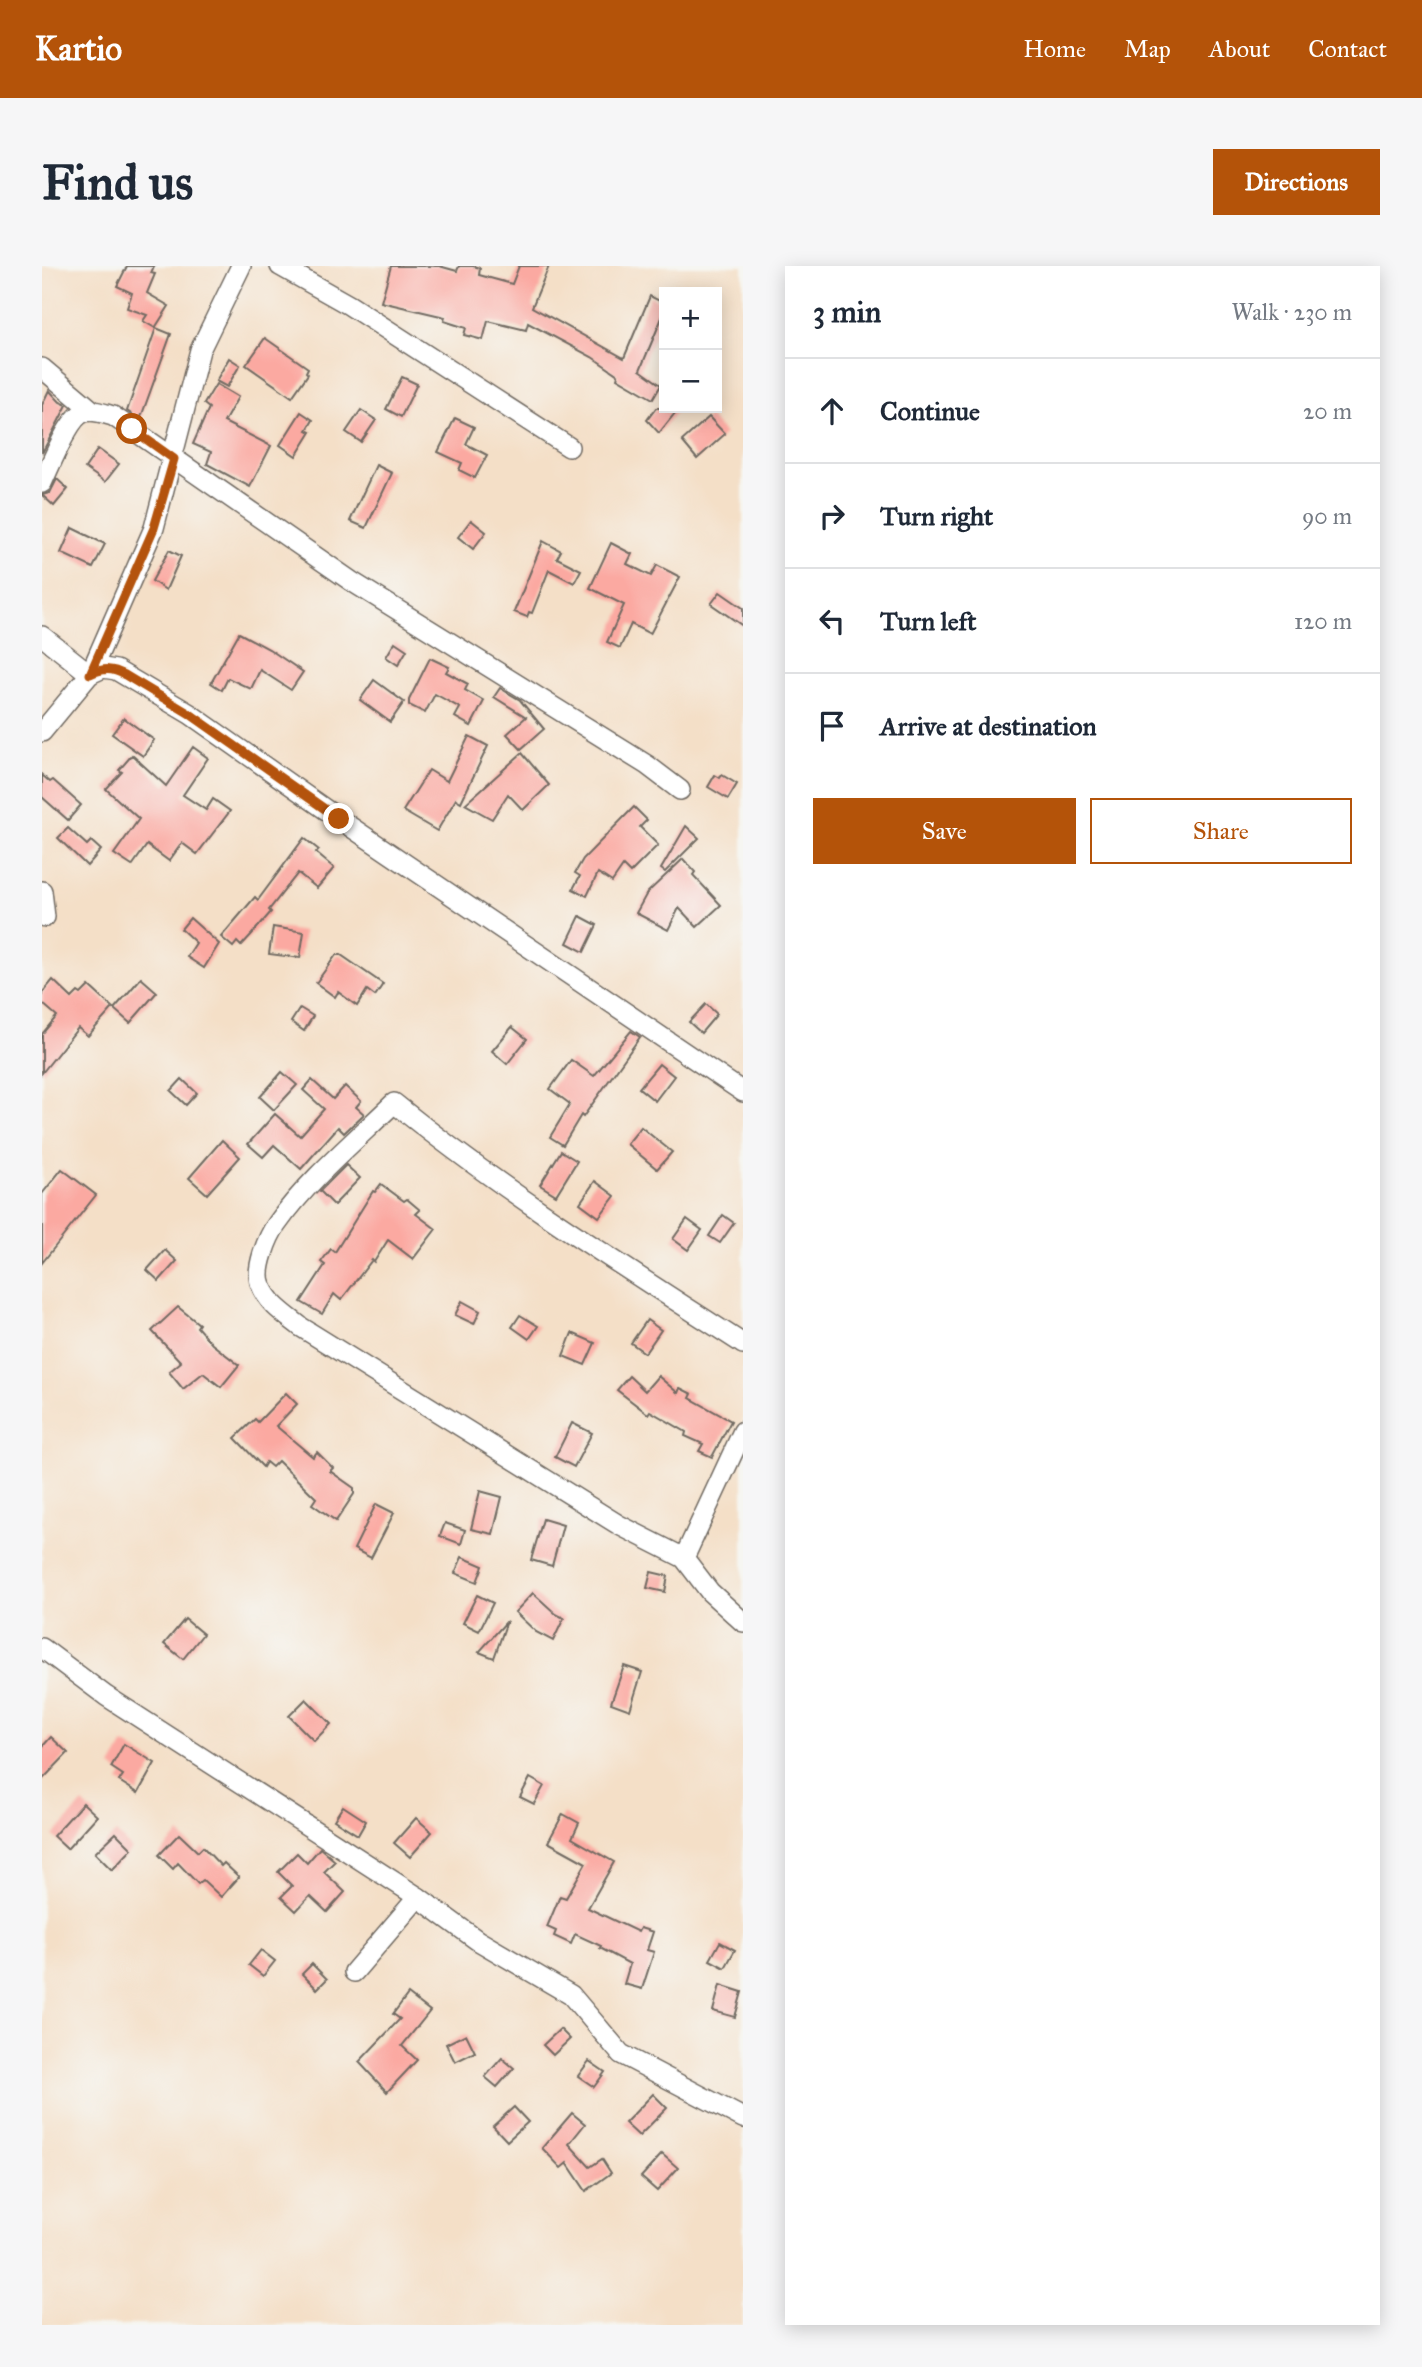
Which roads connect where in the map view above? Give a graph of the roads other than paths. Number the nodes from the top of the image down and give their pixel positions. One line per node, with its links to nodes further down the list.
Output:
1 (241, 266): 6 (street)
2 (280, 266): 5 (street)
3 (42, 368): 4 (street)
4 (93, 411): 6 (street); 7 (street)
5 (569, 447)
6 (174, 459): 9 (street); 11 (street)
7 (42, 483)
8 (42, 636): 9 (street)
9 (90, 674): 10 (street); 14 (street)
10 (42, 732)
11 (680, 790)
12 (42, 891): 13 (street)
13 (45, 917)
14 (743, 1092)
15 (743, 1344): 17 (street)
16 (743, 1431): 17 (street)
17 (684, 1558): 18 (street)
18 (743, 1622)
19 (42, 1648): 20 (street)
20 (418, 1897): 21 (street); 22 (street)
21 (354, 1972)
22 (743, 2118)

